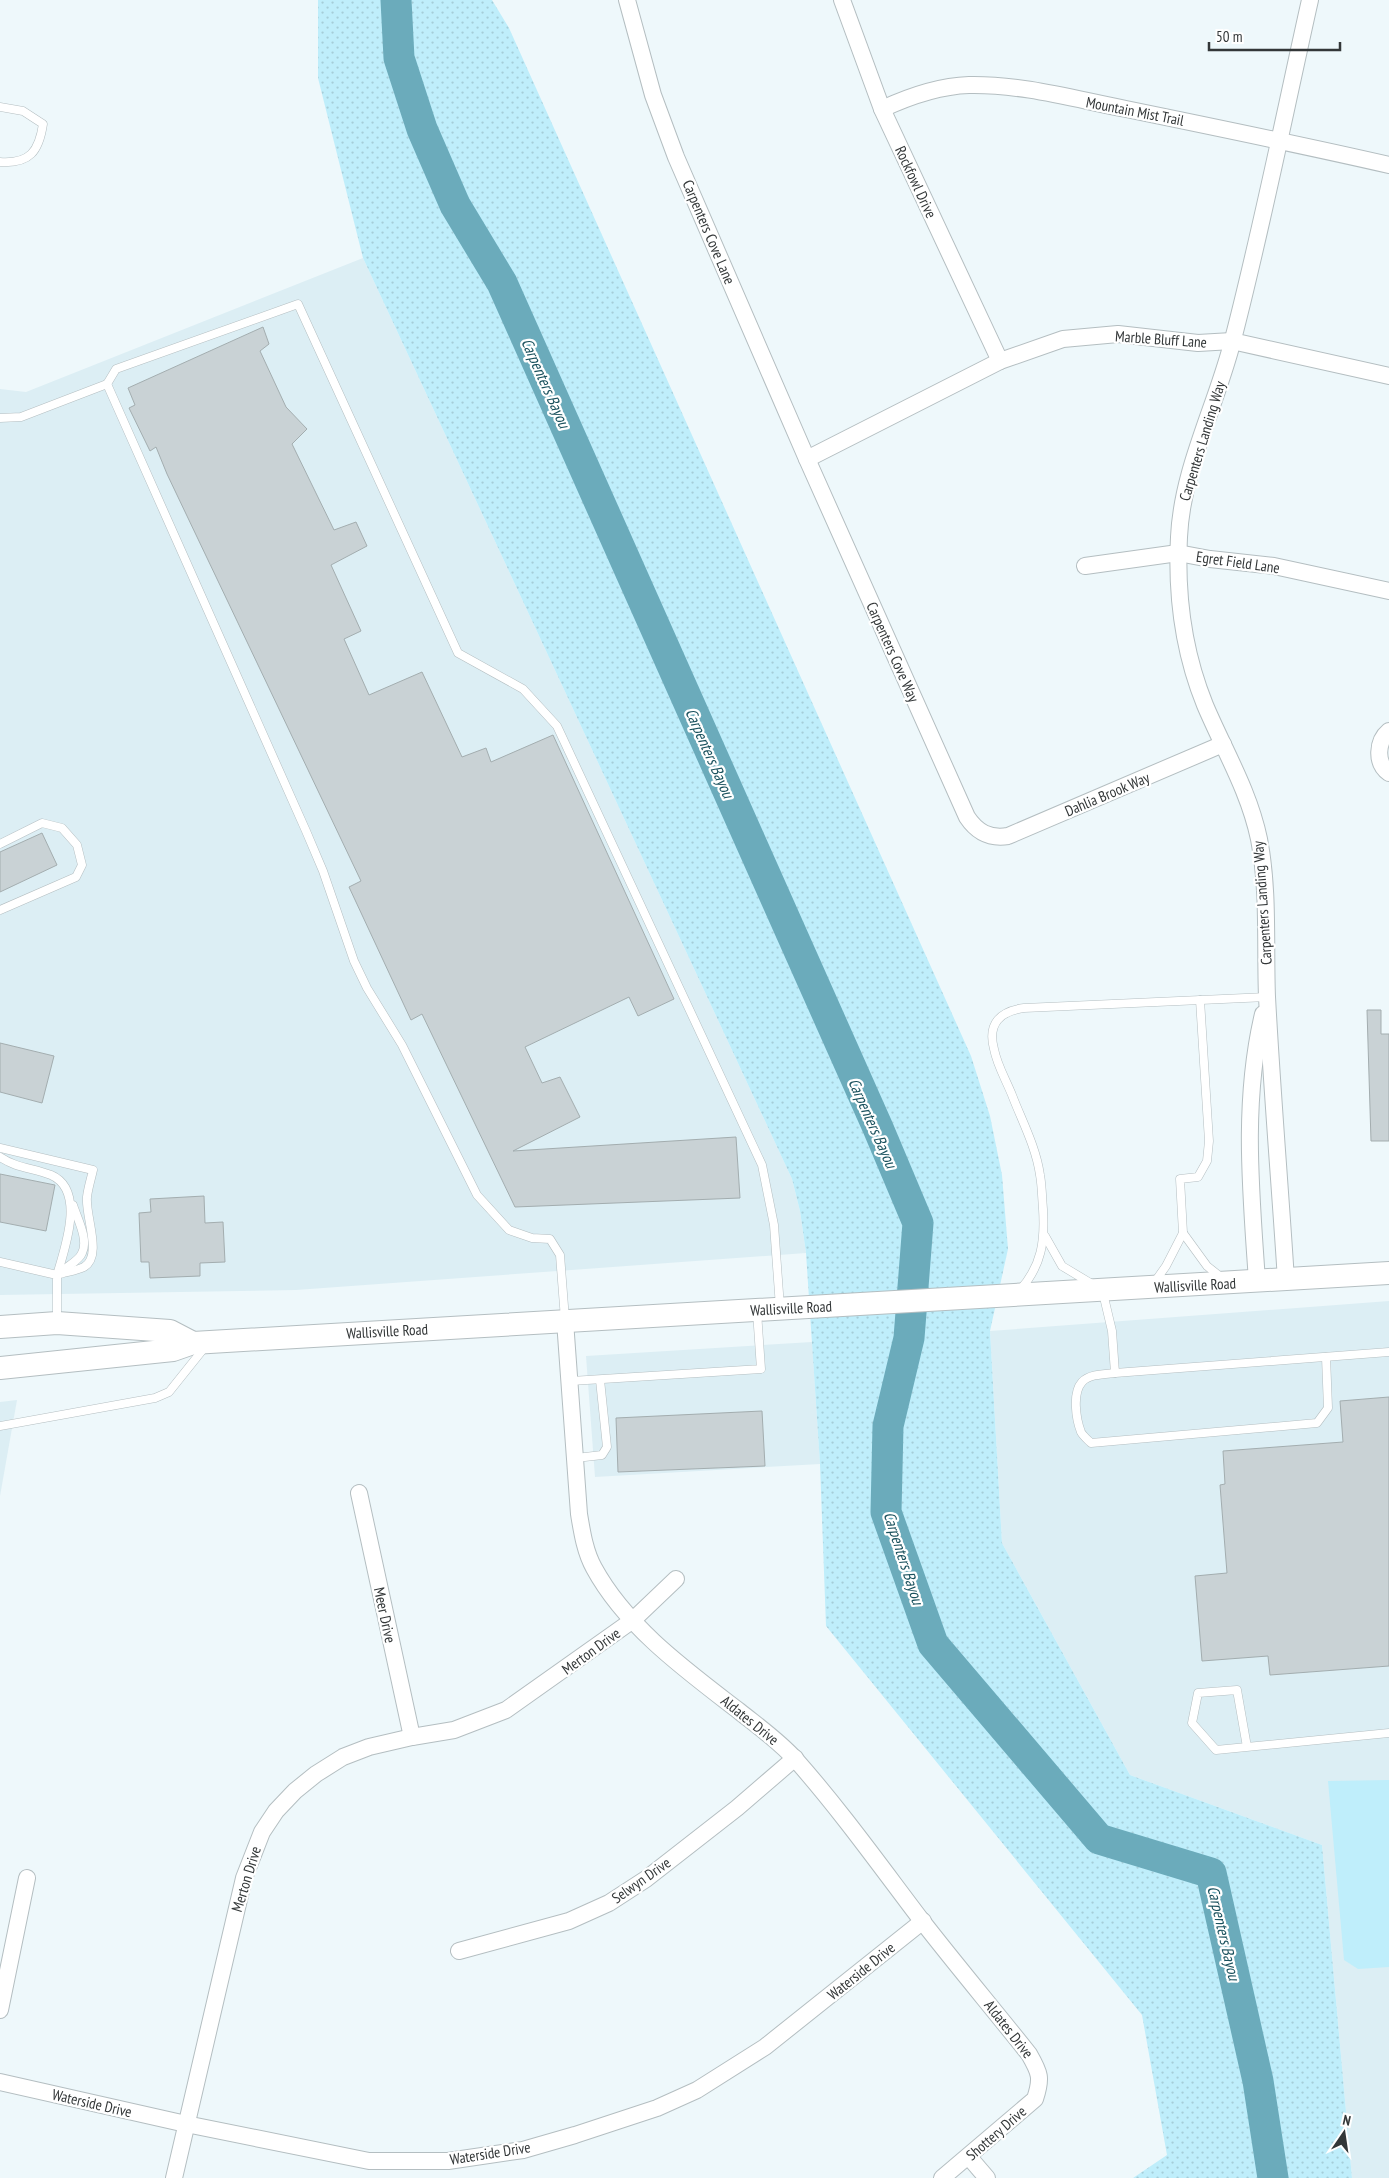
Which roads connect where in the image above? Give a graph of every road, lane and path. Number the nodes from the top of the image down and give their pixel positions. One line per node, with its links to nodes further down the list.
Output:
1 (627, 0): 14 (street, Carpenters Cove Lane)
2 (842, 0): 5 (street, Rockfowl Drive)
3 (1310, 0): 6 (street, Carpenters Landing Way)
4 (0, 107): 7 (lane)
5 (882, 109): 6 (street, Mountain Mist Trail); 10 (street, Rockfowl Drive)
6 (1279, 139): 8 (street, Mountain Mist Trail); 9 (street, Carpenters Landing Way)
7 (0, 162)
8 (1389, 165)
9 (1232, 341): 10 (street, Marble Bluff Lane); 11 (street, Marble Bluff Lane); 15 (street, Carpenters Landing Way)
10 (1000, 361): 14 (street, Marble Bluff Lane)
11 (1389, 376)
12 (106, 384): 13 (lane); 40 (lane); 42 (lane)
13 (0, 418)
14 (807, 459): 21 (street, Carpenters Cove Way)
15 (1178, 553): 16 (street, Egret Field Lane); 17 (street, Egret Field Lane); 19 (street, Carpenters Landing Way)
16 (1085, 566)
17 (1389, 591)
18 (1389, 731): 20 (street)
19 (1223, 744): 21 (street, Dahlia Brook Way); 24 (street, Carpenters Landing Way)
20 (1389, 772)
21 (990, 836)
22 (0, 844): 23 (lane)
23 (0, 910)
24 (1267, 997): 25 (lane); 34 (street, Carpenters Landing Way); 35 (street, Carpenters Landing Way)
25 (1200, 1000): 29 (lane); 30 (lane)
26 (0, 1148): 33 (lane)
27 (0, 1157): 28 (lane)
28 (71, 1201): 33 (lane); 33 (lane)
29 (1183, 1233): 36 (lane); 37 (lane)
30 (1045, 1236): 38 (lane); 39 (lane)
31 (0, 1262): 33 (lane)
32 (1389, 1272): 34 (main road, Wallisville Road)
33 (57, 1274): 43 (lane)
34 (1286, 1280): 35 (main road, Wallisville Road)
35 (1258, 1282): 36 (main road, Wallisville Road)
36 (1228, 1283): 37 (main road, Wallisville Road)
37 (1151, 1288): 38 (main road, Wallisville Road)
38 (1102, 1291): 39 (main road, Wallisville Road); 49 (lane)
39 (1016, 1296): 40 (main road, Wallisville Road)
40 (780, 1309): 41 (main road, Wallisville Road)
41 (757, 1310): 42 (main road, Wallisville Road); 50 (lane)
42 (565, 1321): 45 (main road, Wallisville Road); 51 (street, Aldates Drive)
43 (57, 1323): 44 (main road); 45 (main road)
44 (0, 1327)
45 (201, 1342): 48 (main road, Wallisville Road); 52 (lane)
46 (1389, 1352): 47 (lane)
47 (1326, 1357): 49 (lane); 49 (lane)
48 (0, 1368)
49 (1115, 1373)
50 (600, 1380): 51 (lane); 53 (lane)
51 (571, 1381): 53 (street, Aldates Drive)
52 (0, 1426)
53 (576, 1458): 56 (street, Aldates Drive)
54 (359, 1493): 58 (street, Meer Drive)
55 (676, 1579): 56 (street, Merton Drive)
56 (634, 1620): 58 (street, Merton Drive); 60 (street, Aldates Drive)
57 (1389, 1733): 59 (lane)
58 (412, 1737): 67 (street, Merton Drive)
59 (1247, 1747): 59 (lane)
60 (795, 1758): 62 (street, Aldates Drive); 63 (street, Selwyn Drive)
61 (27, 1878): 64 (street)
62 (923, 1922): 66 (street, Aldates Drive); 67 (street, Waterside Drive)
63 (459, 1951)
64 (0, 2010)
65 (0, 2082): 67 (street, Waterside Drive)
66 (1041, 2082): 68 (street, Shottery Drive)
67 (186, 2124): 69 (street, Merton Drive)
68 (969, 2157): 70 (street, Shottery Drive); 71 (street)
69 (174, 2178)
70 (942, 2178)
71 (987, 2178)

